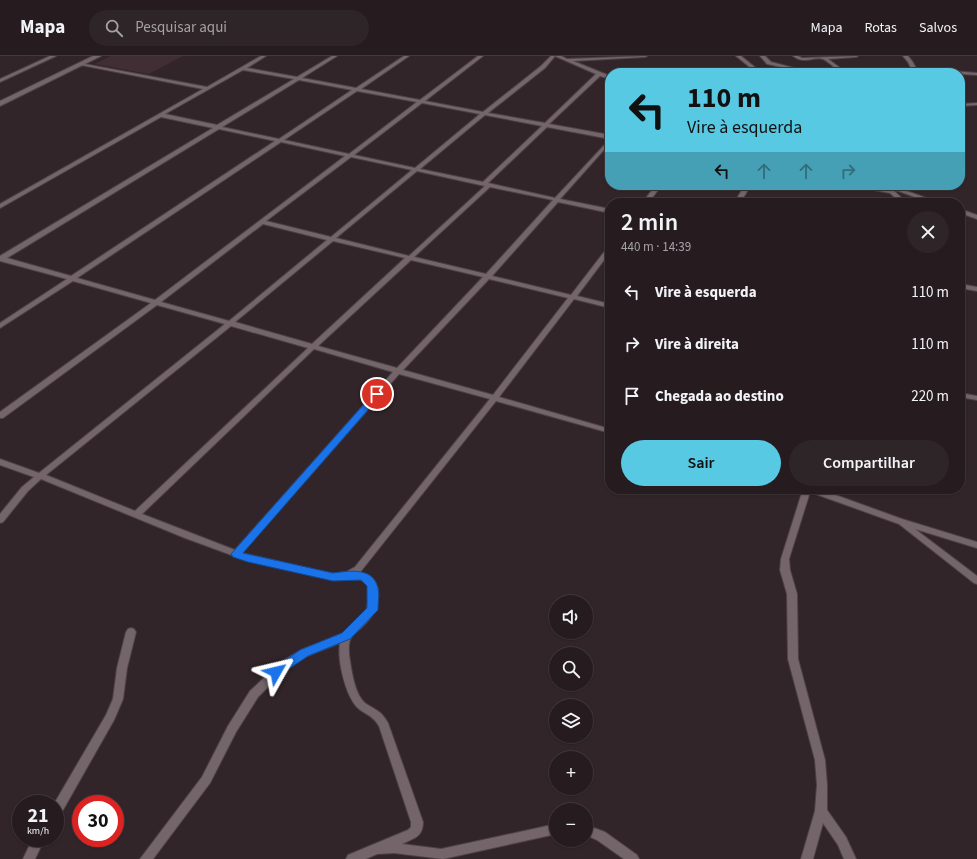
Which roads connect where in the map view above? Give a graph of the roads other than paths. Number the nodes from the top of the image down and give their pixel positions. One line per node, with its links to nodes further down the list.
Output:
1 (51, 56): 32 (street)
2 (98, 56): 20 (main road)
3 (264, 56): 21 (street)
4 (335, 56): 31 (street)
5 (407, 56): 34 (street)
6 (481, 56): 35 (street)
7 (553, 56): 39 (street)
8 (557, 56): 19 (street)
9 (628, 56): 10 (street); 19 (street)
10 (645, 56)
11 (738, 56): 22 (street)
12 (762, 56): 23 (street)
13 (795, 56): 18 (street)
14 (851, 56): 15 (street); 17 (street)
15 (856, 56)
16 (905, 56): 26 (street)
17 (824, 58): 18 (street); 25 (street)
18 (801, 59): 24 (street)
19 (565, 60): 28 (street)
20 (81, 64): 33 (street); 36 (main road)
21 (242, 68): 31 (street); 33 (street)
22 (754, 68)
23 (785, 68)
24 (796, 68)
25 (837, 68)
26 (913, 68)
27 (965, 73): 29 (street)
28 (599, 74): 30 (street); 41 (street)
29 (977, 74)
30 (605, 76)
31 (300, 79): 34 (street); 42 (street)
32 (0, 81)
33 (206, 88): 40 (street)
34 (356, 90): 35 (street); 44 (street)
35 (421, 102): 39 (street); 46 (street)
36 (0, 104)
37 (977, 104): 38 (street)
38 (965, 105)
39 (483, 114): 41 (street); 47 (street)
40 (161, 115): 42 (street); 58 (street)
41 (546, 125): 43 (street); 48 (street)
42 (218, 128): 44 (street); 66 (street)
43 (605, 137)
44 (279, 140): 46 (street); 68 (street)
45 (605, 144): 57 (street)
46 (349, 156): 47 (street); 62 (street)
47 (416, 169): 48 (street); 63 (street)
48 (486, 185): 57 (street); 65 (street)
49 (656, 190): 54 (street)
50 (885, 190): 52 (street)
51 (898, 190): 53 (street)
52 (891, 191): 53 (street); 55 (street)
53 (910, 195): 56 (street)
54 (649, 198)
55 (899, 198)
56 (920, 198)
57 (557, 200): 59 (street); 67 (street)
58 (0, 206)
59 (605, 210)
60 (965, 213): 61 (street)
61 (977, 217)
62 (262, 222): 63 (street); 72 (street)
63 (332, 239): 65 (street); 74 (street)
64 (605, 254): 71 (street)
65 (411, 258): 67 (street); 76 (street)
66 (1, 259): 68 (street)
67 (487, 277): 71 (street); 77 (street)
68 (73, 278): 72 (street); 75 (street)
69 (965, 287): 70 (street)
70 (977, 289)
71 (572, 297): 73 (street); 79 (street)
72 (156, 302): 74 (street); 81 (street)
73 (605, 305)
74 (230, 323): 76 (street); 84 (street)
75 (0, 326)
76 (314, 346): 77 (street); 87 (street)
77 (397, 372): 79 (street); 91 (street)
78 (965, 396): 80 (street)
79 (494, 398): 82 (street); 92 (street)
80 (977, 398)
81 (0, 416)
82 (605, 430)
83 (0, 462): 84 (street)
84 (40, 476): 87 (street); 88 (street)
85 (805, 494): 97 (street)
86 (825, 494): 89 (street)
87 (136, 514): 91 (street)
88 (0, 520)
89 (899, 521): 90 (street); 93 (street)
90 (977, 545)
91 (236, 554): 92 (street)
92 (348, 575): 95 (street)
93 (977, 581)
94 (131, 632): 96 (street)
95 (346, 636): 101 (street); 103 (street)
96 (64, 797)
97 (821, 811): 106 (street); 107 (street)
98 (549, 831): 101 (street)
99 (593, 833): 105 (street)
100 (35, 847): 102 (street)
101 (377, 849): 104 (street)
102 (29, 859)
103 (146, 859)
104 (352, 859)
105 (633, 859)
106 (807, 859)
107 (850, 859)

